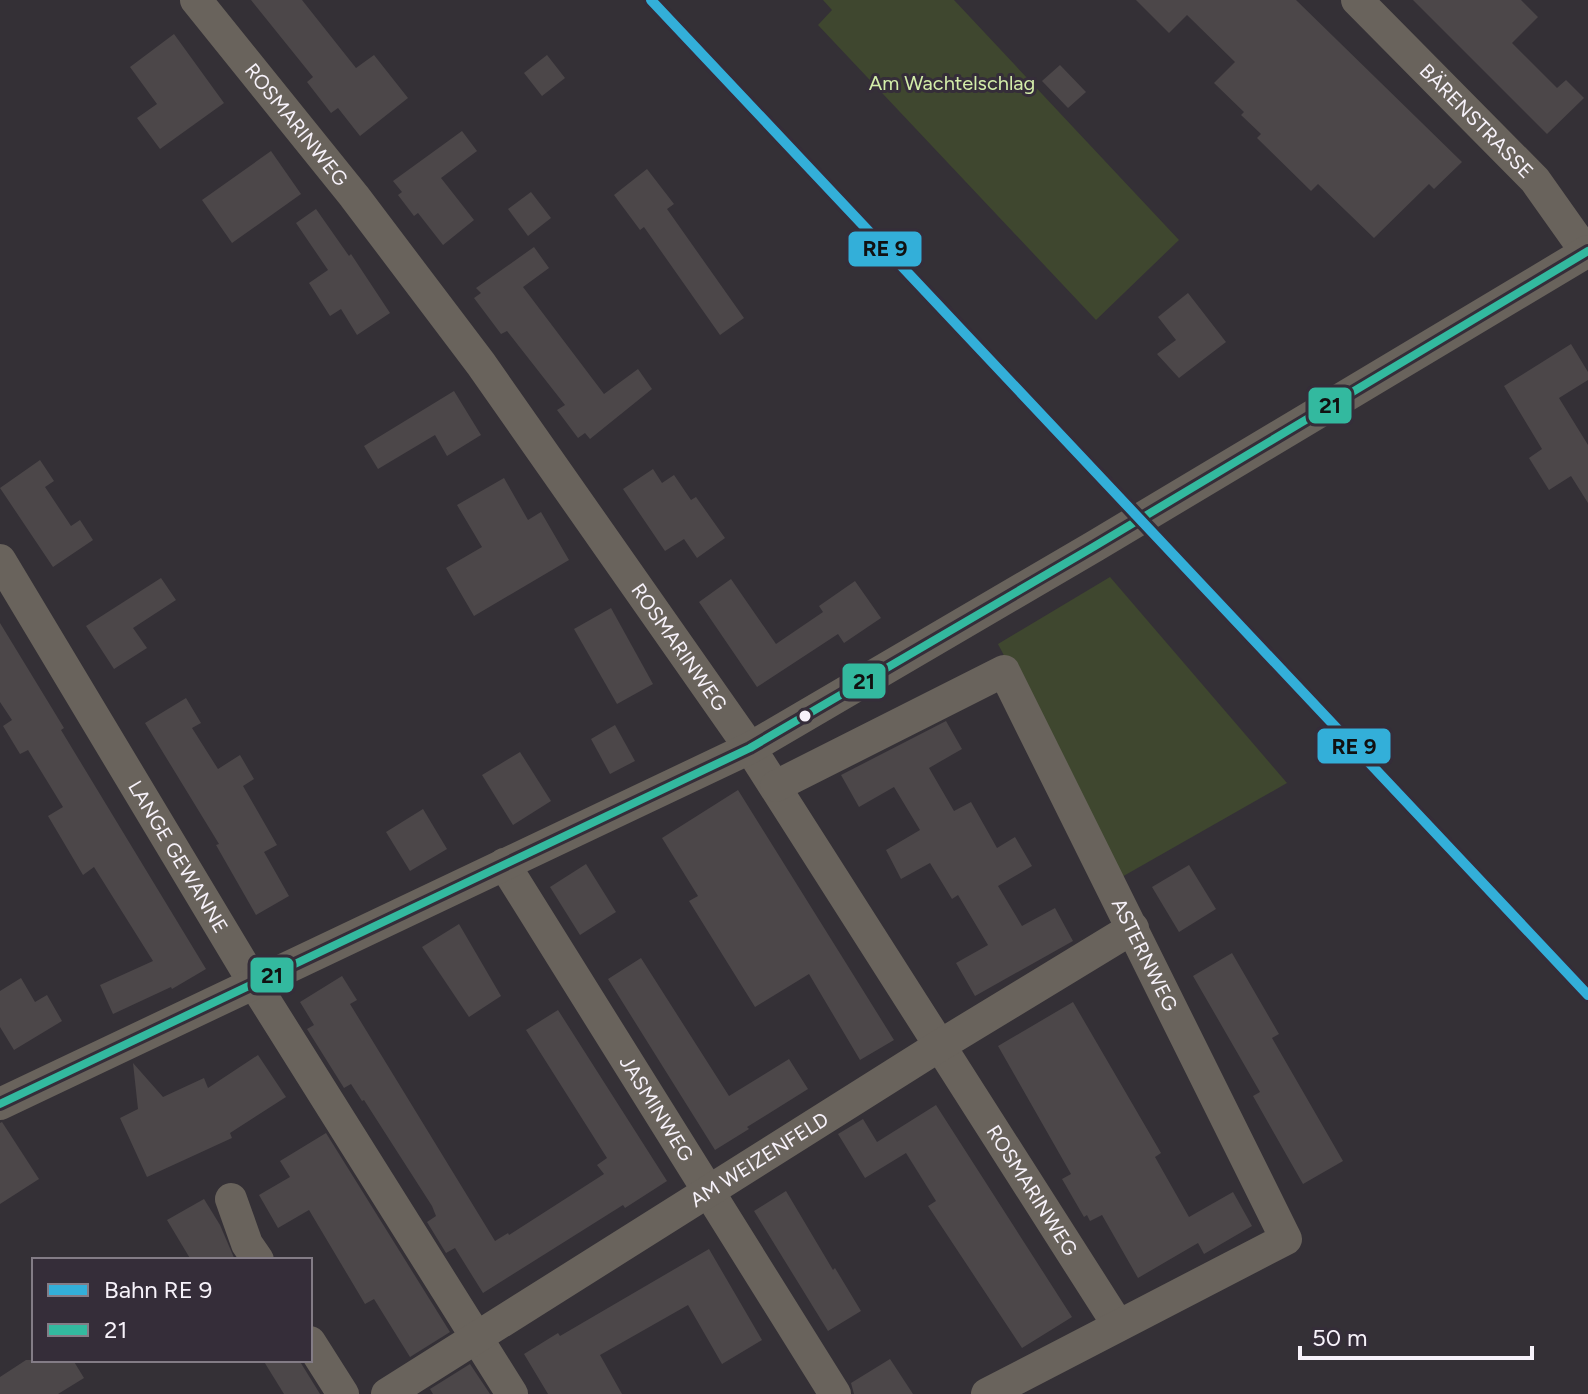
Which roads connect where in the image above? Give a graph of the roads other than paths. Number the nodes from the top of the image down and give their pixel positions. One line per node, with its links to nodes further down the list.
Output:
1 (196, 0): 5 (street, ROSMARINWEG)
2 (1357, 0): 3 (street, BÄRENSTRASSE)
3 (1587, 252): 5 (street)
4 (0, 560): 9 (street, LANGE GEWANNE)
5 (750, 748): 6 (street, ROSMARINWEG); 7 (street)
6 (776, 786): 8 (street, ASTERNWEG); 10 (street, ROSMARINWEG)
7 (504, 864): 9 (street); 12 (street, JASMINWEG)
8 (1133, 928): 10 (street, AM WEIZENFELD); 15 (street, ASTERNWEG)
9 (254, 983): 11 (street); 16 (street, LANGE GEWANNE)
10 (939, 1046): 12 (street, AM WEIZENFELD); 15 (street, ROSMARINWEG)
11 (0, 1104)
12 (708, 1193): 16 (street, AM WEIZENFELD); 21 (street, JASMINWEG)
13 (231, 1199): 14 (street)
14 (257, 1258)
15 (1118, 1325): 22 (street)
16 (477, 1339): 19 (street, AM WEIZENFELD); 20 (street, LANGE GEWANNE)
17 (312, 1345): 18 (street)
18 (343, 1394)
19 (387, 1394)
20 (512, 1394)
21 (835, 1394)
22 (987, 1394)

